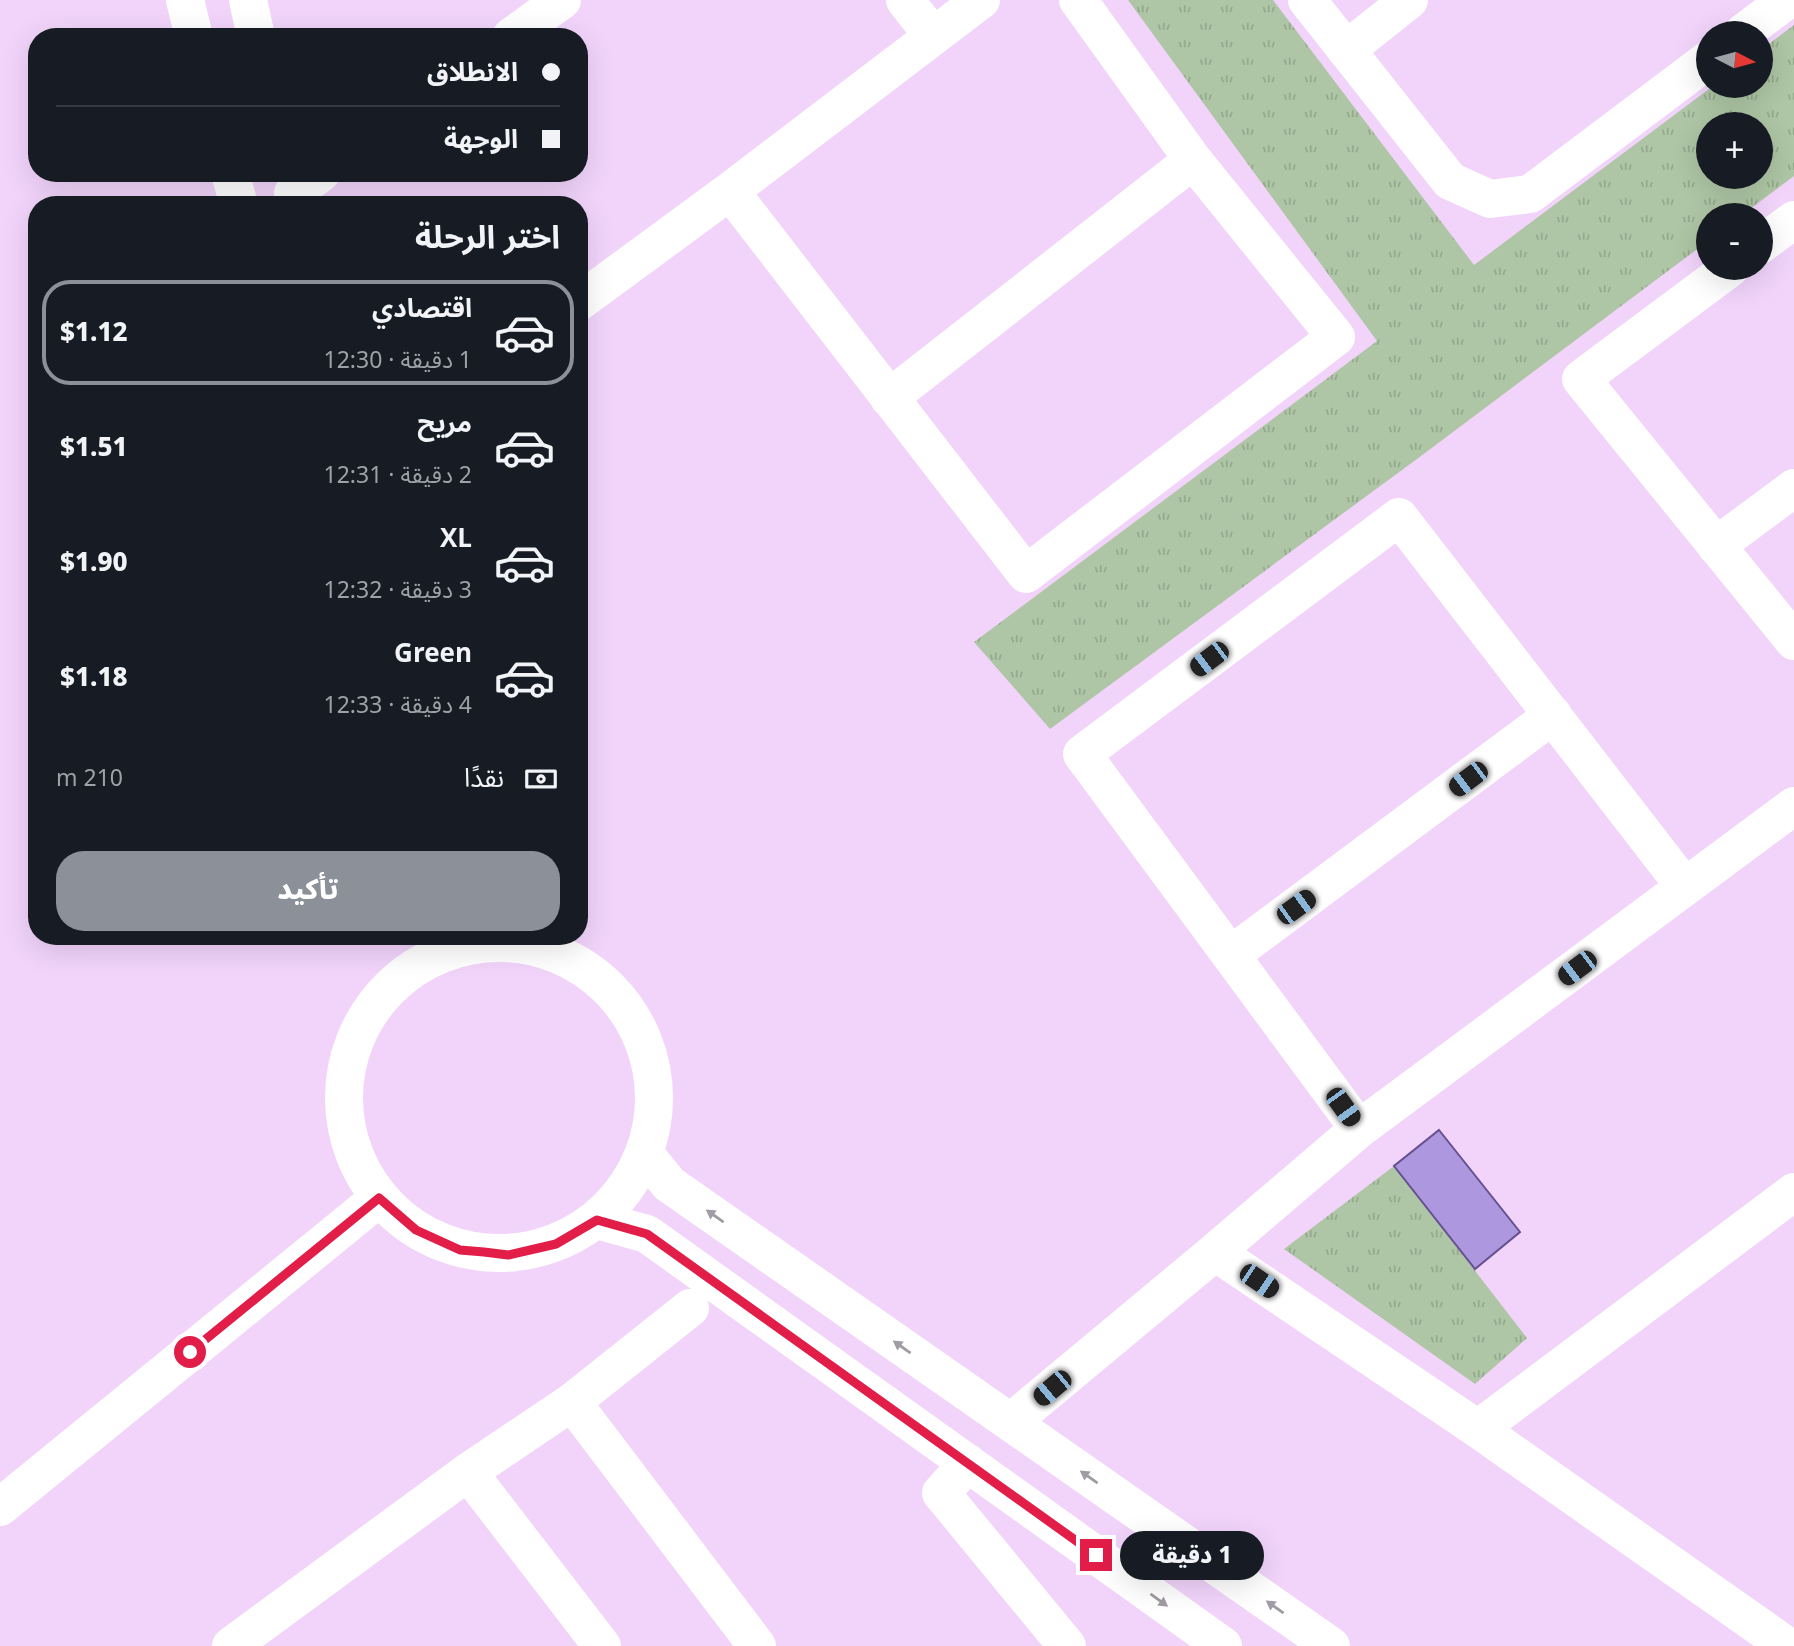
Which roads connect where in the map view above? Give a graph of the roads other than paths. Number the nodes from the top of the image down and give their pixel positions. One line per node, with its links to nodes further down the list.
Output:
1 (185, 0): 11 (street)
2 (247, 0): 12 (street)
3 (562, 0): 13 (street)
4 (905, 0): 14 (street)
5 (981, 0): 14 (street)
6 (1078, 0): 17 (street)
7 (1307, 0): 15 (street)
8 (1409, 0): 15 (street)
9 (1787, 0): 10 (street)
10 (1759, 21)
11 (192, 28)
12 (254, 28)
13 (523, 28)
14 (933, 36): 18 (street)
15 (1346, 50): 16 (street)
16 (1696, 69)
17 (1193, 160): 23 (street); 23 (street)
18 (730, 191): 22 (street); 23 (street)
19 (1794, 220): 20 (street)
20 (1773, 235)
21 (1714, 280): 25 (street)
22 (588, 295)
23 (889, 398)
24 (1794, 488): 25 (street)
25 (1716, 546): 26 (street)
26 (1794, 641)
27 (1553, 715): 29 (street); 33 (street); 33 (street)
28 (1790, 817): 29 (street)
29 (1685, 887): 34 (street)
30 (461, 945): 32 (street)
31 (533, 945): 35 (street)
32 (428, 947): 37 (street)
33 (1231, 954): 34 (street)
34 (1359, 1129): 39 (street)
35 (644, 1153): 38 (street); 42 (street, one-way to 35)
36 (1794, 1192): 43 (street)
37 (379, 1198): 38 (street); 46 (street)
38 (597, 1220): 44 (street)
39 (1215, 1252): 42 (street); 43 (street)
40 (690, 1308): 41 (street)
41 (572, 1402): 45 (street); 49 (street)
42 (1011, 1422): 52 (street, one-way to 42)
43 (1478, 1429): 53 (street)
44 (968, 1463): 50 (street); 51 (street, one-way to 51)
45 (468, 1472): 47 (street); 48 (street)
46 (0, 1507)
47 (245, 1642)
48 (602, 1646)
49 (757, 1646)
50 (1066, 1646)
51 (1223, 1646)
52 (1331, 1646)
53 (1787, 1646)

